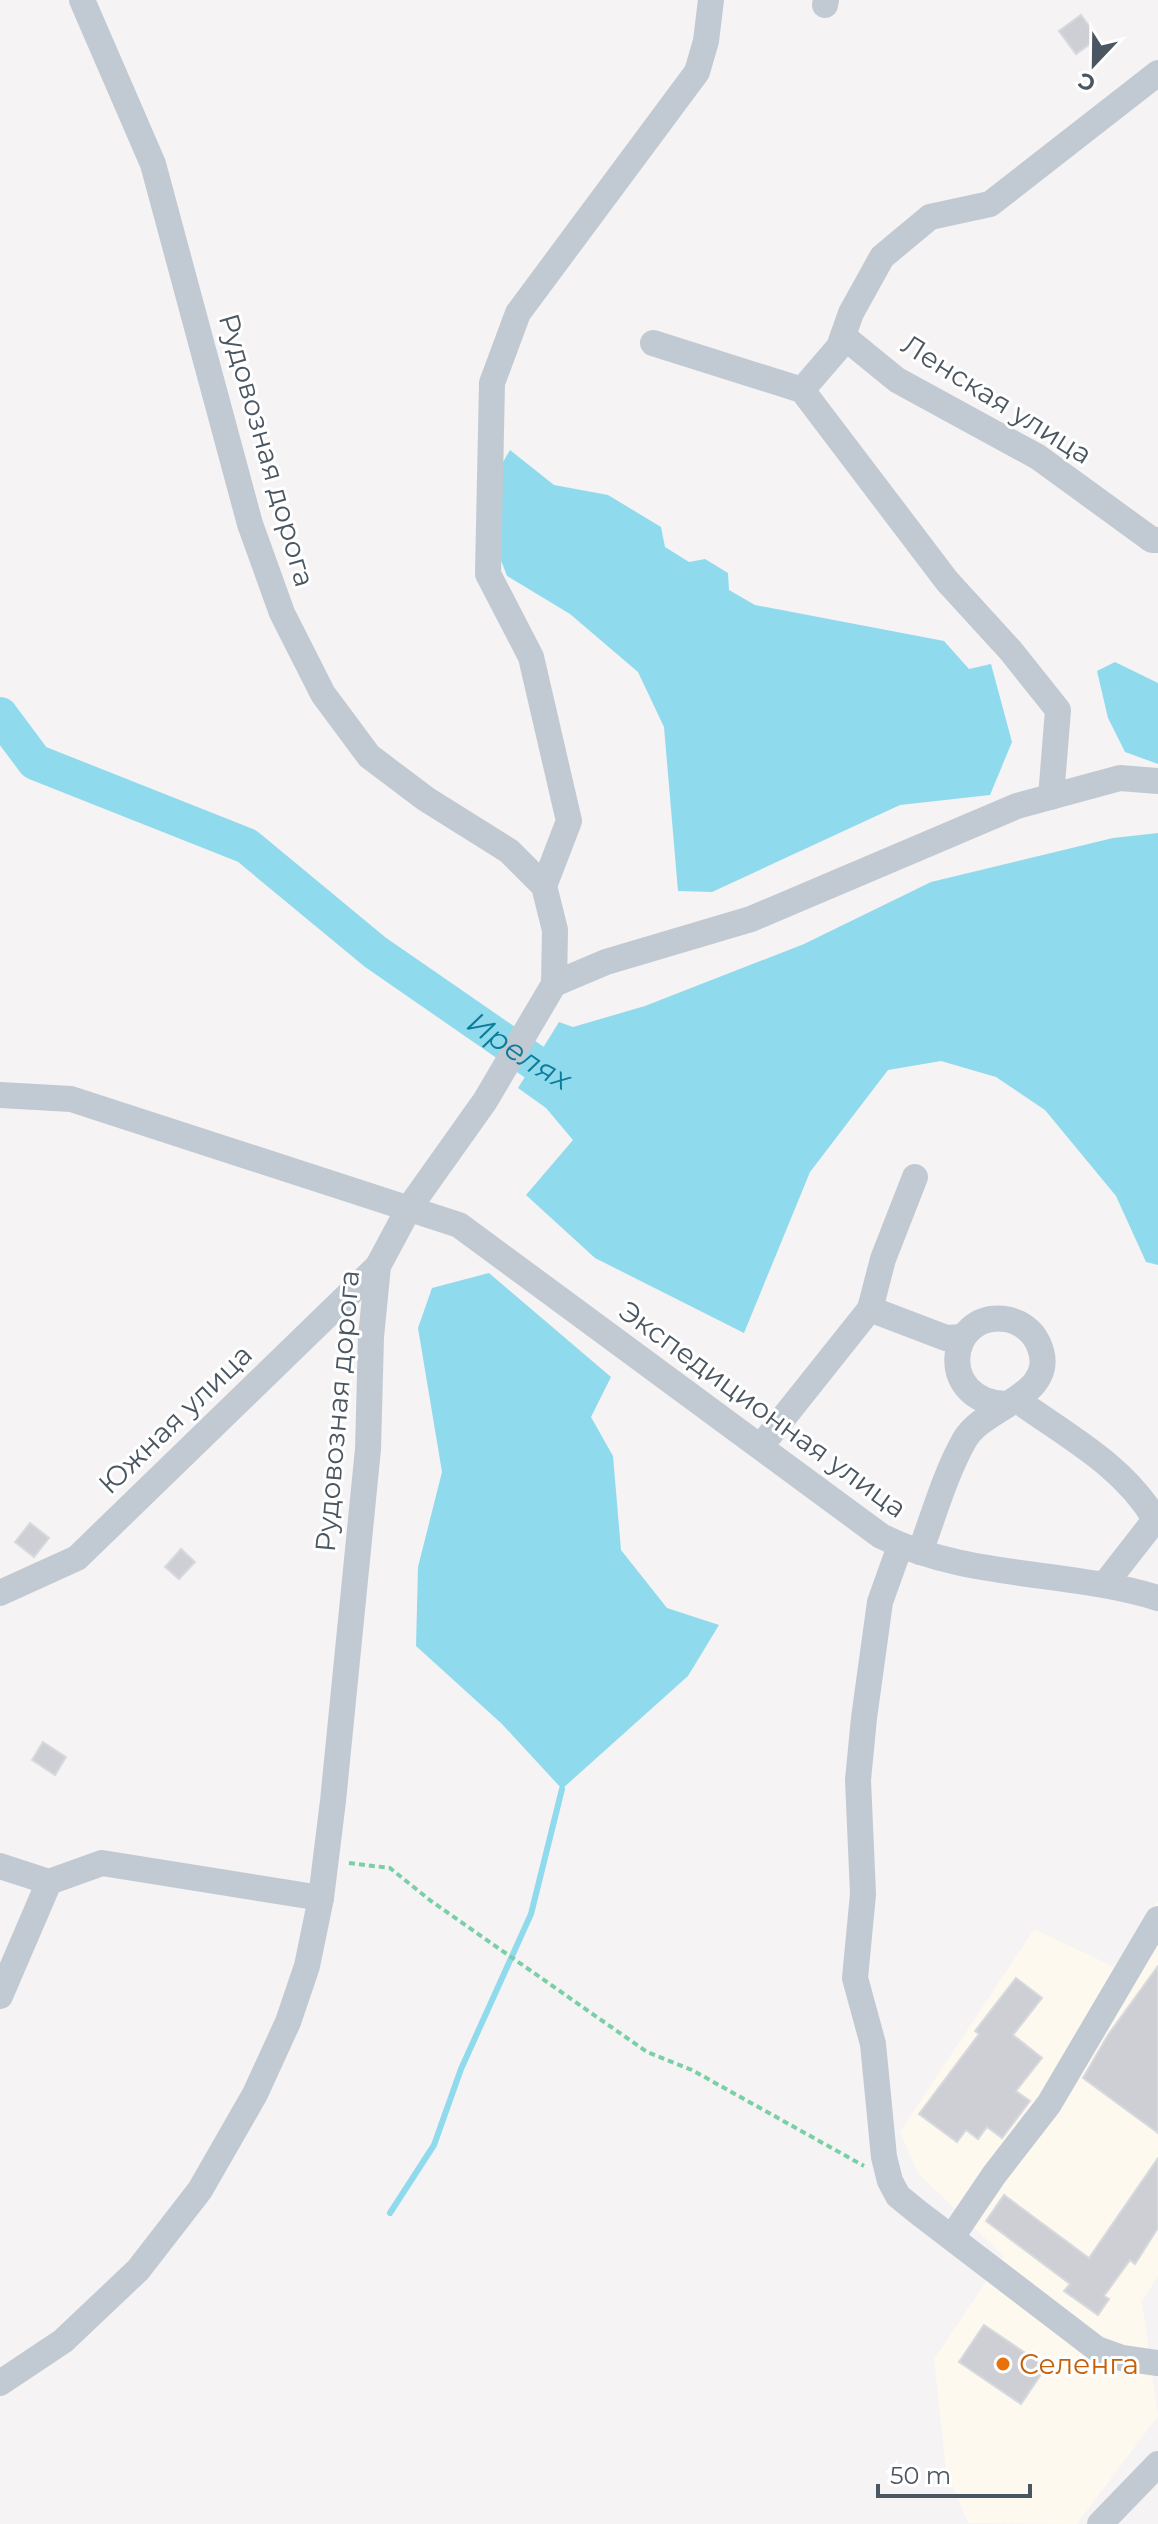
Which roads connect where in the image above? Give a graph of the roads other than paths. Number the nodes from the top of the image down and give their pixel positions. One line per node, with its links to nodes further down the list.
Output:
1 (82, 0): 10 (street, Рудовозная дорога)
2 (711, 0): 10 (street)
3 (1158, 73): 4 (street)
4 (843, 336): 6 (street); 7 (street, Ленская улица)
5 (653, 343): 6 (street)
6 (802, 390): 9 (street)
7 (1158, 540)
8 (1158, 781): 9 (street)
9 (1051, 797): 11 (street)
10 (544, 886): 11 (street, Рудовозная дорога)
11 (554, 984): 14 (street, Рудовозная дорога)
12 (0, 1095): 14 (street, Экспедиционная улица)
13 (915, 1177): 16 (street)
14 (409, 1208): 15 (street, Рудовозная дорога); 19 (street, Экспедиционная улица)
15 (378, 1266): 23 (street, Южная улица); 27 (street, Рудовозная дорога)
16 (870, 1309): 17 (street); 19 (street)
17 (963, 1337): 18 (street); 18 (street)
18 (1011, 1402): 20 (street); 21 (street)
19 (761, 1446): 21 (street, Экспедиционная улица)
20 (1156, 1517): 22 (street)
21 (910, 1549): 22 (street, Экспедиционная улица); 30 (street)
22 (1105, 1584): 24 (street, Экспедиционная улица)
23 (0, 1593)
24 (1158, 1598)
25 (0, 1866): 26 (street)
26 (49, 1882): 27 (street); 29 (street)
27 (321, 1898): 32 (street, Рудовозная дорога)
28 (1158, 1919): 30 (street)
29 (0, 1996)
30 (952, 2237): 31 (street)
31 (1158, 2363)
32 (0, 2383)
33 (1158, 2464): 34 (street)
34 (1100, 2524)

